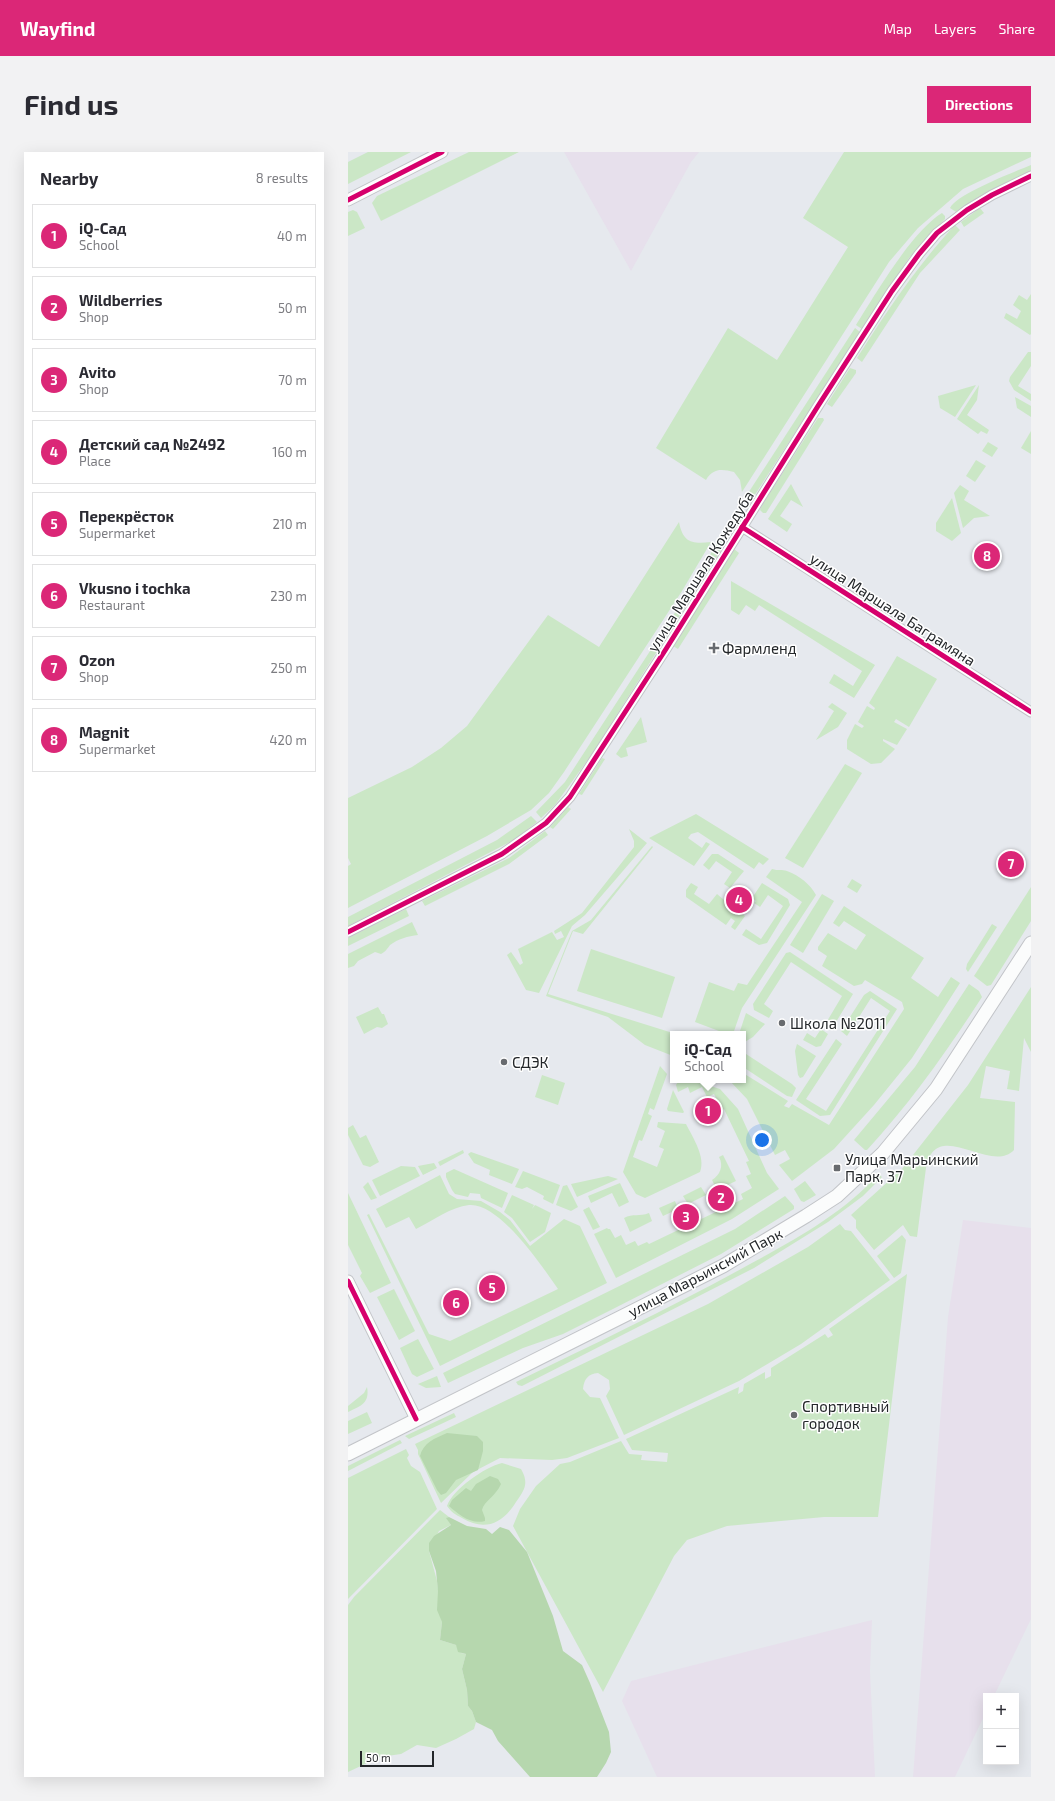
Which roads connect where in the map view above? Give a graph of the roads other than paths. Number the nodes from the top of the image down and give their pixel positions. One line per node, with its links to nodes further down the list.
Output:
1 (442, 152): 3 (street)
2 (1031, 176): 4 (street, улица Маршала Кожедуба)
3 (348, 200)
4 (742, 526): 5 (street, улица Маршала Баграмяна); 6 (street, улица Маршала Кожедуба)
5 (1031, 712)
6 (348, 932)
7 (1031, 943): 9 (main road, улица Марьинский Парк)
8 (348, 1280): 9 (street)
9 (416, 1419): 10 (main road, улица Марьинский Парк)
10 (348, 1454)

